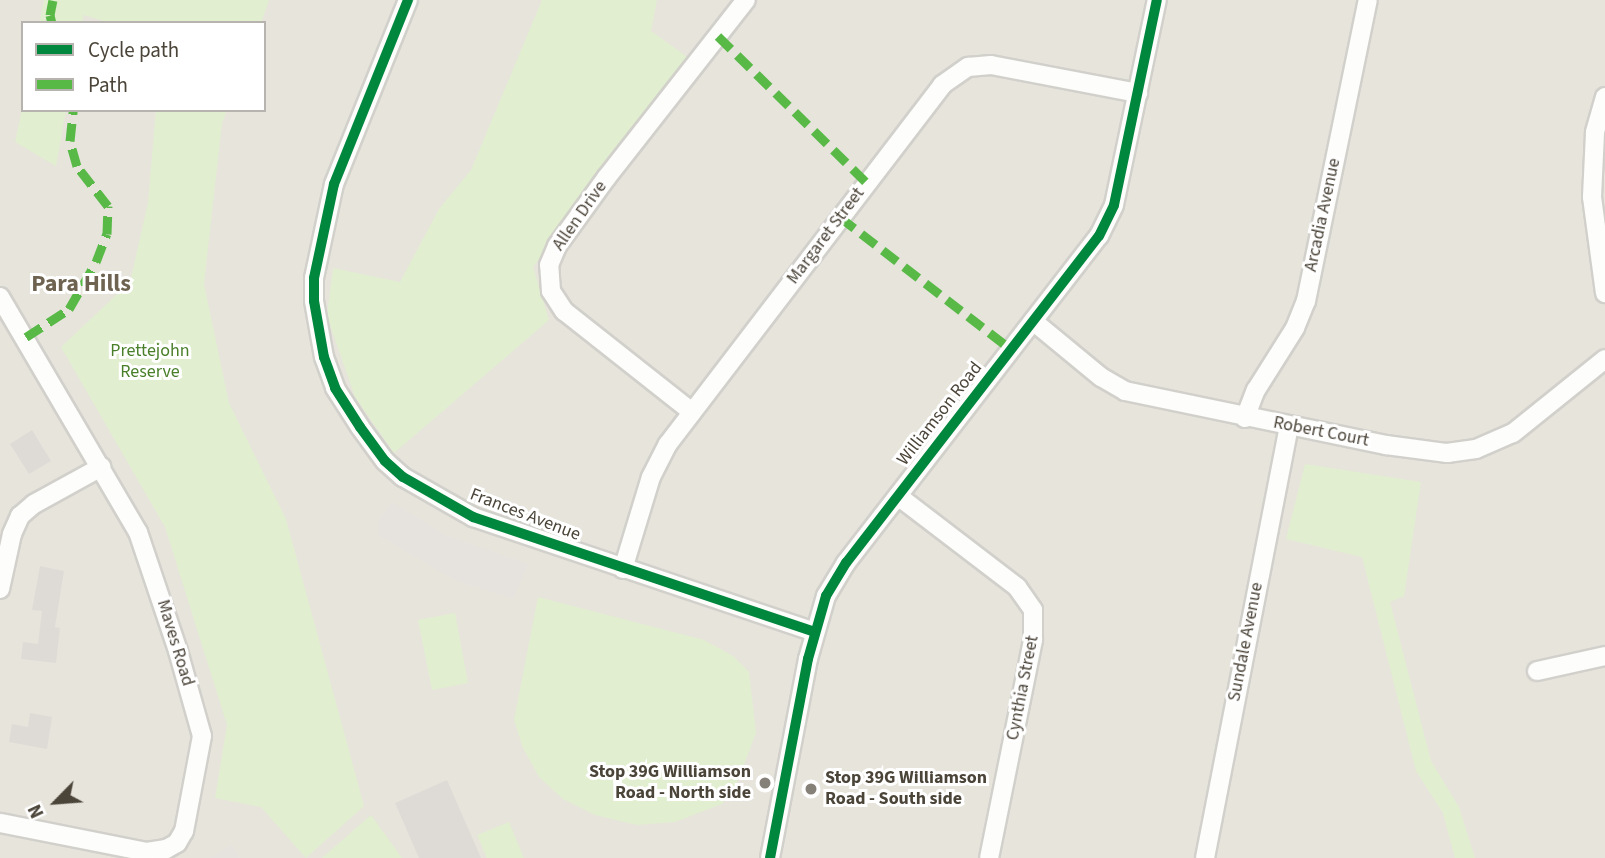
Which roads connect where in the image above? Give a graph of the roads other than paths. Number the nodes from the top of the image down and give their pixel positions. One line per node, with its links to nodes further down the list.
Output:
1 (408, 0): 17 (street, Frances Avenue)
2 (746, 0): 12 (street, Allen Drive)
3 (1157, 0): 5 (street, Williamson Road)
4 (1368, 0): 13 (street, Arcadia Avenue)
5 (1138, 93): 10 (street, Williamson Road); 12 (street, Margaret Street)
6 (1605, 97): 7 (street)
7 (1600, 134): 8 (street)
8 (1605, 293)
9 (0, 297): 15 (street, Maves Road)
10 (1033, 321): 13 (street, Robert Court); 16 (street, Williamson Road)
11 (1605, 359): 14 (street, Robert Court)
12 (692, 412): 17 (street, Margaret Street)
13 (1245, 418): 14 (street, Robert Court)
14 (1289, 426): 25 (street, Sundale Avenue)
15 (101, 467): 18 (street); 22 (street, Maves Road)
16 (898, 496): 19 (street, Williamson Road); 24 (street, Cynthia Street)
17 (623, 569): 19 (street, Frances Avenue)
18 (0, 589)
19 (814, 632): 23 (street, Williamson Road)
20 (1605, 656): 21 (street)
21 (1537, 671)
22 (0, 823)
23 (770, 858)
24 (989, 858)
25 (1205, 858)

